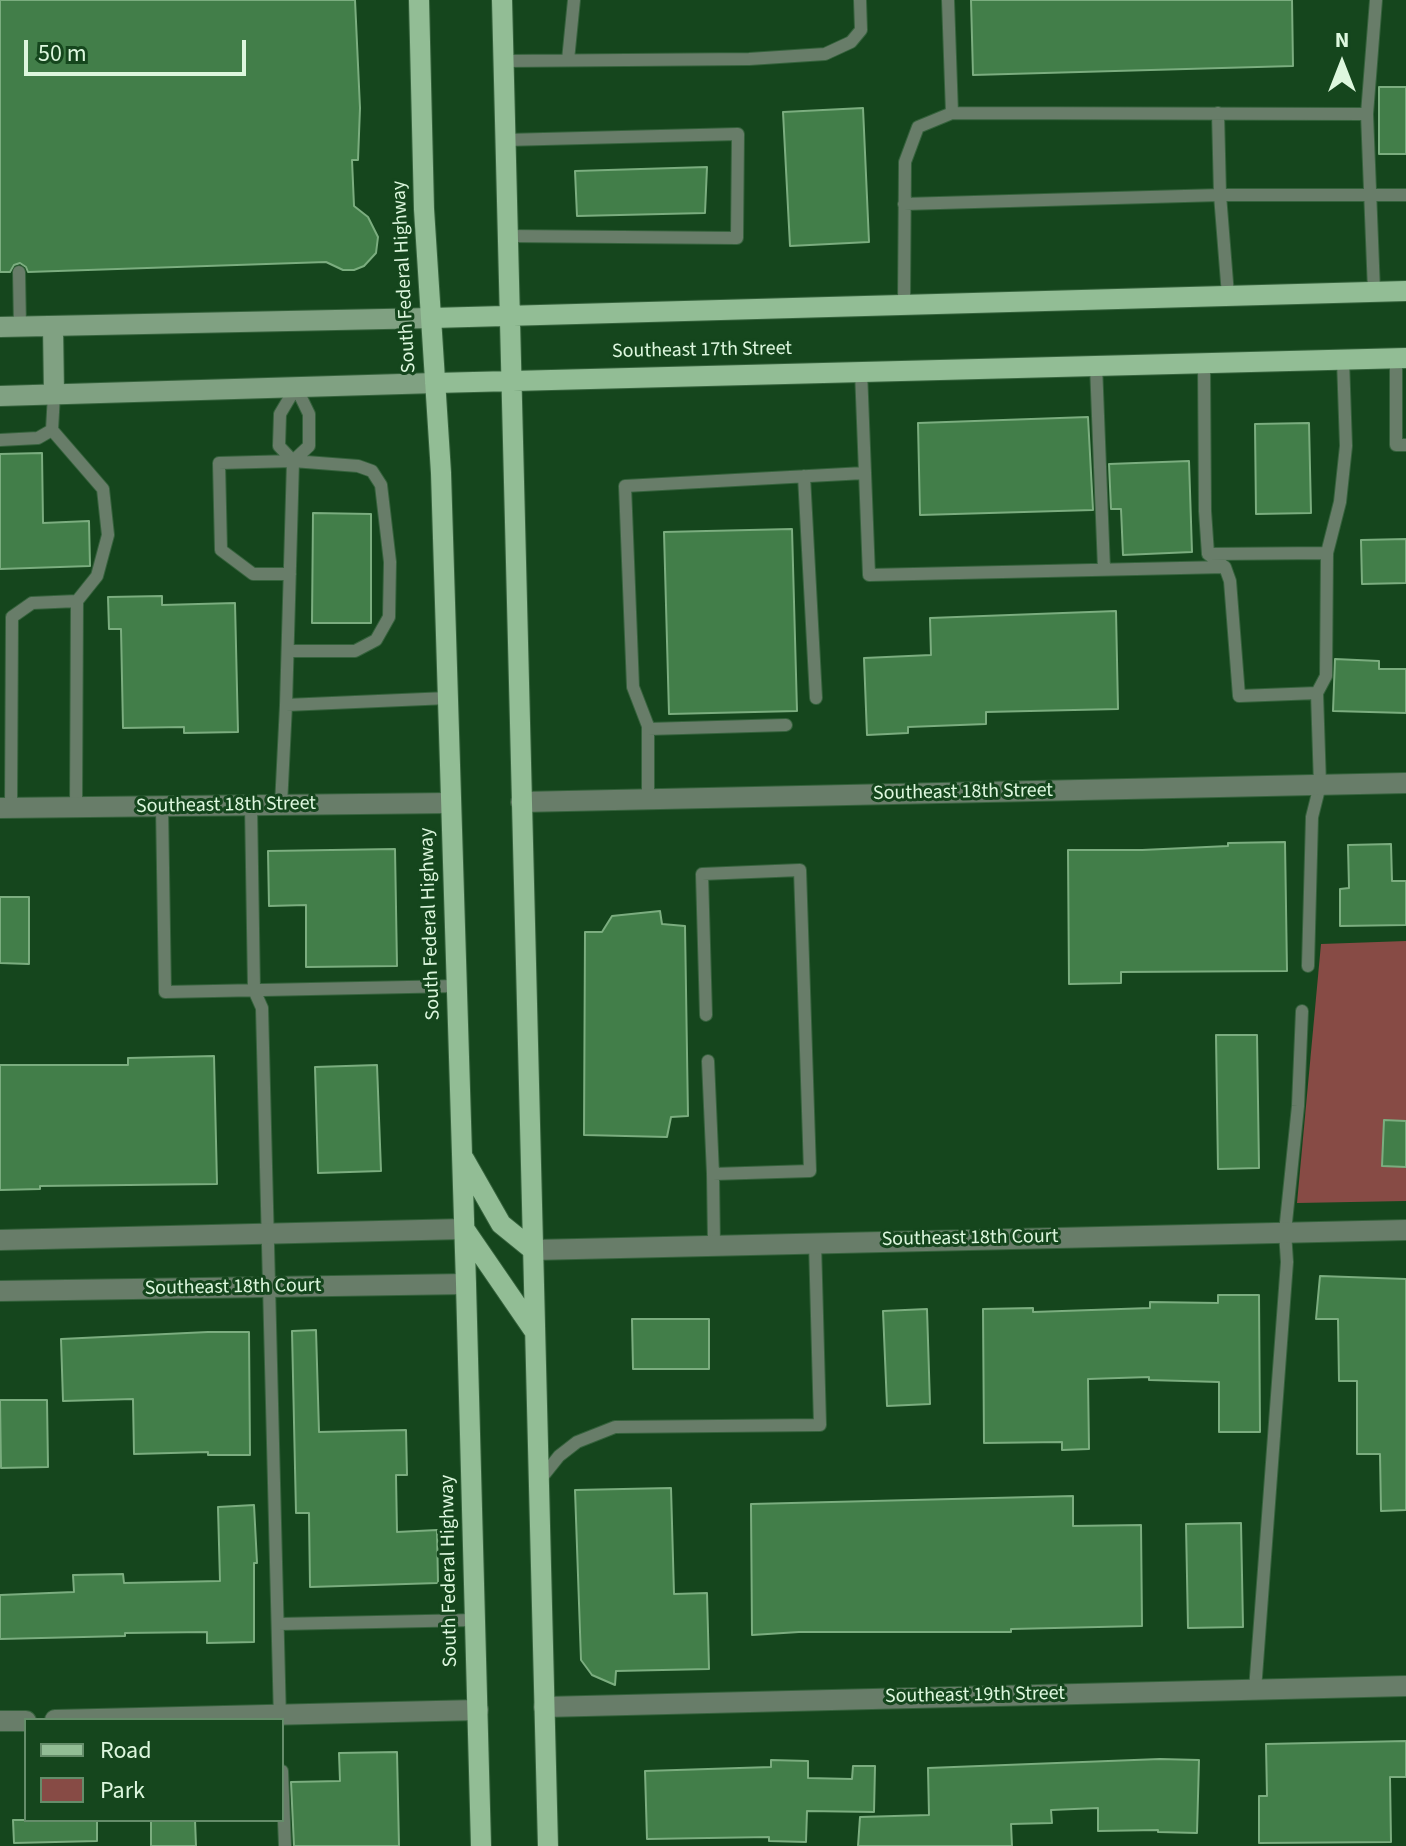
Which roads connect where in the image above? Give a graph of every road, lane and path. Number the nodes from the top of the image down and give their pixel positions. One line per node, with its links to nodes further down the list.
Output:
1 (419, 0): 24 (main road, South Federal Highway)
2 (502, 0): 8 (main road)
3 (574, 0): 7 (lane)
4 (860, 0): 7 (lane)
5 (948, 0): 9 (lane)
6 (1376, 0): 11 (lane)
7 (568, 60): 8 (lane)
8 (503, 61): 12 (main road)
9 (952, 113): 10 (lane); 16 (lane)
10 (1218, 113): 11 (lane); 14 (lane)
11 (1367, 114): 13 (lane)
12 (505, 140): 17 (main road); 17 (lane)
13 (1370, 194): 14 (lane); 15 (lane); 19 (lane)
14 (1220, 195): 16 (lane); 21 (lane)
15 (1406, 195)
16 (904, 204): 22 (lane)
17 (506, 236): 23 (main road)
18 (19, 272): 26 (lane)
19 (1374, 291): 20 (main road, Southeast 17th Street); 21 (main road, Southeast 17th Street)
20 (1406, 291)
21 (1228, 295): 22 (main road, Southeast 17th Street)
22 (904, 305): 23 (main road, Southeast 17th Street)
23 (508, 316): 24 (main road, Southeast 17th Street); 32 (main road)
24 (432, 318): 25 (main road, Southeast 17th Street); 33 (main road, South Federal Highway)
25 (53, 326): 26 (main road, Southeast 17th Street); 35 (main road)
26 (10, 327)
27 (1401, 358): 28 (main road, Southeast 17th Street); 39 (lane)
28 (1343, 360): 29 (main road, Southeast 17th Street); 43 (lane)
29 (1204, 363): 30 (main road, Southeast 17th Street); 44 (lane)
30 (1096, 365): 31 (main road, Southeast 17th Street); 46 (lane)
31 (861, 371): 32 (main road, Southeast 17th Street); 41 (lane)
32 (510, 380): 33 (main road, Southeast 17th Street); 59 (main road)
33 (435, 383): 34 (main road, Southeast 17th Street); 51 (main road, South Federal Highway)
34 (296, 387): 35 (main road, Southeast 17th Street); 40 (lane); 40 (lane)
35 (54, 394): 36 (main road, Southeast 17th Street); 37 (lane)
36 (0, 396)
37 (52, 430): 38 (lane); 48 (lane)
38 (0, 440)
39 (1406, 445)
40 (293, 461): 47 (lane); 47 (lane); 49 (lane)
41 (864, 473): 42 (lane); 46 (lane)
42 (804, 476): 52 (lane); 55 (lane)
43 (1327, 553): 44 (lane); 50 (lane)
44 (1208, 554): 45 (lane)
45 (1225, 567): 46 (lane); 50 (lane)
46 (1104, 569)
47 (290, 574): 49 (lane)
48 (77, 601): 64 (lane); 65 (lane)
49 (288, 651): 53 (lane)
50 (1317, 693): 57 (lane)
51 (448, 698): 53 (lane); 60 (main road, South Federal Highway)
52 (816, 698)
53 (286, 705): 62 (lane)
54 (786, 725): 55 (lane)
55 (648, 728): 58 (lane)
56 (1406, 783): 57 (street, Southeast 18th Street)
57 (1320, 785): 58 (street, Southeast 18th Street); 66 (lane)
58 (648, 799): 59 (street, Southeast 18th Street)
59 (521, 802): 81 (main road)
60 (451, 803): 62 (street, Southeast 18th Street); 67 (main road, South Federal Highway)
61 (251, 805): 62 (street, Southeast 18th Street); 63 (street, Southeast 18th Street); 68 (lane)
62 (281, 805)
63 (162, 806): 65 (street, Southeast 18th Street); 68 (lane)
64 (6, 808): 65 (street, Southeast 18th Street)
65 (76, 808)
66 (1308, 966)
67 (457, 986): 68 (lane); 72 (main road, South Federal Highway)
68 (254, 990): 77 (lane)
69 (1302, 1011): 76 (lane)
70 (706, 1015): 73 (lane)
71 (708, 1061): 73 (lane)
72 (462, 1156): 74 (main road, South Federal Highway); 81 (main road)
73 (713, 1174): 80 (lane)
74 (464, 1229): 77 (street); 82 (main road, South Federal Highway); 85 (main road)
75 (1406, 1230): 76 (street, Southeast 18th Court)
76 (1285, 1232): 79 (street, Southeast 18th Court); 90 (lane)
77 (268, 1233): 78 (street); 83 (lane)
78 (0, 1240)
79 (815, 1243): 80 (street, Southeast 18th Court); 86 (lane)
80 (714, 1245): 81 (street, Southeast 18th Court)
81 (533, 1250): 85 (main road)
82 (466, 1284): 83 (street, Southeast 18th Court); 87 (main road, South Federal Highway)
83 (270, 1288): 84 (street, Southeast 18th Court); 88 (lane)
84 (0, 1291)
85 (535, 1332): 86 (main road)
86 (539, 1481): 91 (main road)
87 (475, 1620): 88 (lane); 92 (main road, South Federal Highway)
88 (278, 1624): 93 (lane)
89 (1406, 1686): 90 (street, Southeast 19th Street)
90 (1255, 1690): 91 (street, Southeast 19th Street)
91 (544, 1707): 100 (main road)
92 (478, 1710): 93 (street); 99 (main road, South Federal Highway)
93 (280, 1717): 94 (street)
94 (205, 1718)
95 (0, 1721): 96 (street)
96 (24, 1721)
97 (284, 1821): 98 (lane)
98 (285, 1846)
99 (481, 1846)
100 (548, 1846)

